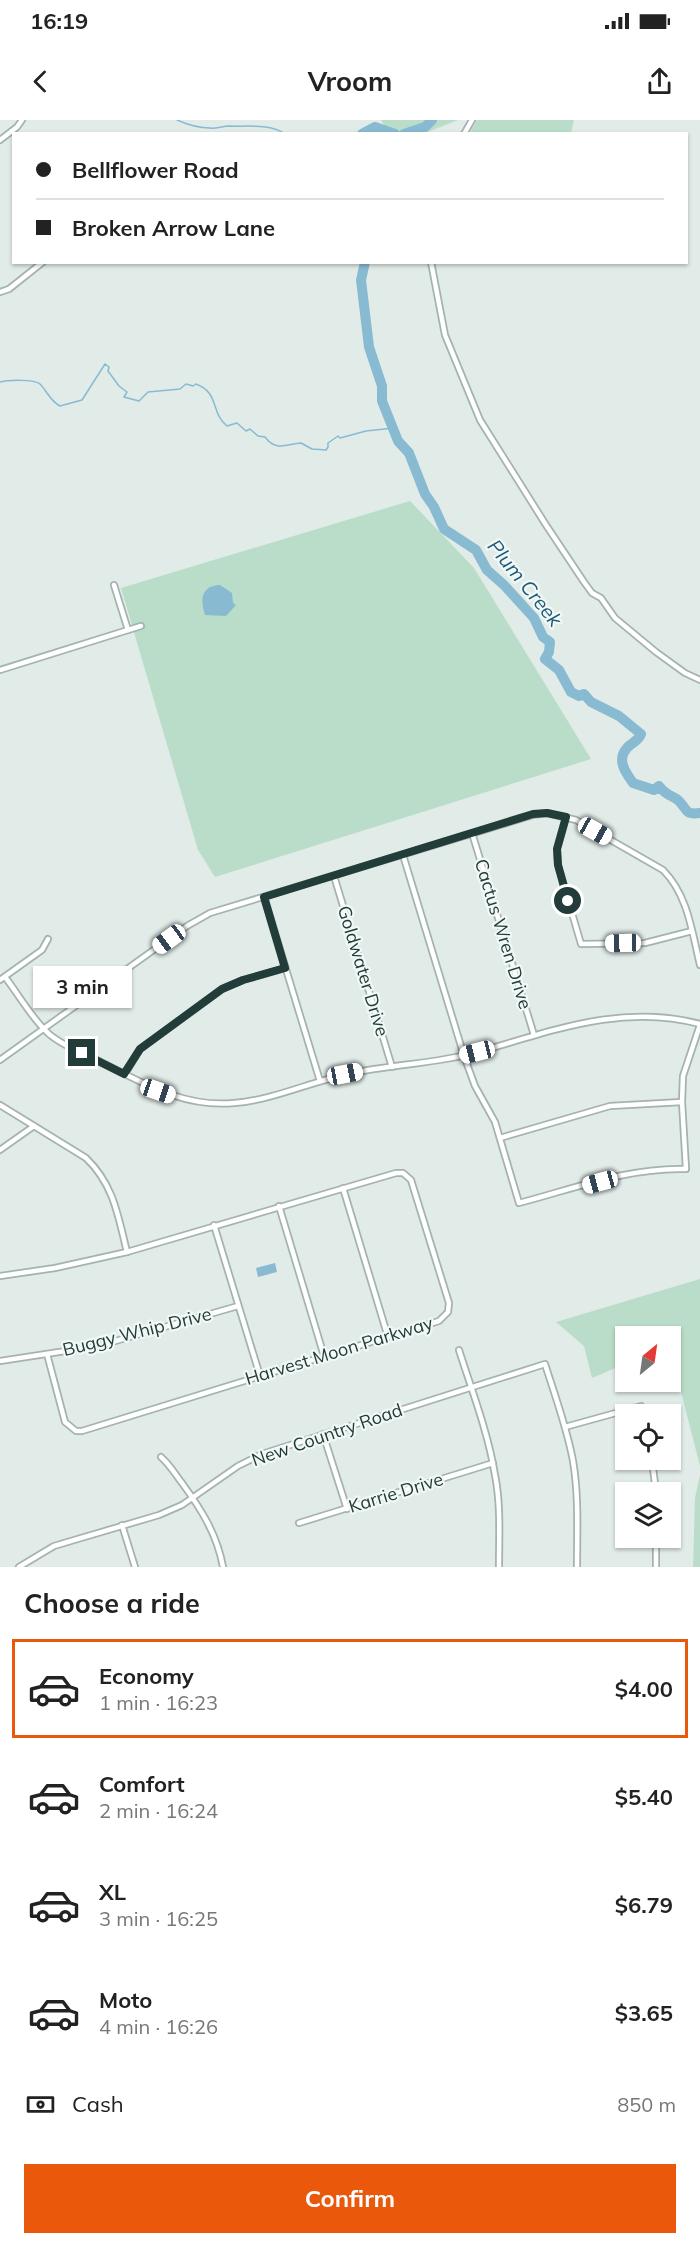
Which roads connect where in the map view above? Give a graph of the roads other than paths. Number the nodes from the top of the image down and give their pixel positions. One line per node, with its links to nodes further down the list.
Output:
1 (22, 120): 2 (street)
2 (0, 140)
3 (41, 264): 5 (street)
4 (432, 264): 10 (street)
5 (0, 292)
6 (114, 585): 8 (street)
7 (141, 626): 8 (street)
8 (128, 630): 9 (street)
9 (0, 669)
10 (700, 680)
11 (566, 817): 12 (street); 16 (street); 16 (street)
12 (472, 833): 13 (street); 24 (street, Cactus Wren Drive)
13 (402, 855): 14 (street); 25 (street)
14 (334, 876): 15 (street); 27 (street, Goldwater Drive)
15 (264, 897): 19 (street); 23 (street)
16 (692, 931): 18 (street)
17 (48, 939): 20 (street)
18 (700, 965)
19 (285, 968): 28 (street); 29 (street)
20 (5, 976): 21 (street); 23 (street)
21 (0, 981)
22 (700, 1024): 24 (street); 30 (street)
23 (43, 1028): 26 (street); 28 (street)
24 (534, 1035): 25 (street)
25 (464, 1056): 27 (street); 33 (street)
26 (0, 1060)
27 (392, 1067): 29 (street)
28 (124, 1074): 29 (street)
29 (320, 1082)
30 (682, 1102): 33 (street); 33 (street)
31 (0, 1106): 32 (street)
32 (34, 1126): 34 (street); 38 (street)
33 (500, 1138)
34 (0, 1150)
35 (343, 1188): 36 (street, Harvest Moon Parkway); 41 (street); 41 (street, Harvest Moon Parkway)
36 (279, 1206): 37 (street, Harvest Moon Parkway); 44 (street)
37 (214, 1225): 38 (street, Harvest Moon Parkway); 40 (street)
38 (127, 1252): 39 (street, Harvest Moon Parkway)
39 (0, 1276)
40 (238, 1306): 43 (street, Buggy Whip Drive); 46 (street)
41 (388, 1337): 44 (street, Harvest Moon Parkway)
42 (459, 1350): 47 (street)
43 (47, 1354): 45 (street, Buggy Whip Drive); 46 (street, Harvest Moon Parkway)
44 (324, 1356): 46 (street, Harvest Moon Parkway)
45 (0, 1361)
46 (260, 1376)
47 (471, 1388): 49 (street, New Country Road); 50 (street, New Country Road); 52 (street)
48 (615, 1413): 49 (street)
49 (565, 1426): 62 (street)
50 (323, 1434): 53 (street, New Country Road); 54 (street)
51 (161, 1457): 53 (street)
52 (493, 1463): 54 (street, Karrie Drive); 61 (street)
53 (193, 1498): 56 (street, New Country Road); 60 (street)
54 (347, 1509): 55 (street, Karrie Drive)
55 (299, 1523)
56 (122, 1526): 58 (street, New Country Road); 59 (street)
57 (656, 1548): 63 (street)
58 (19, 1567)
59 (135, 1567)
60 (223, 1567)
61 (499, 1567)
62 (577, 1567)
63 (656, 1567)

